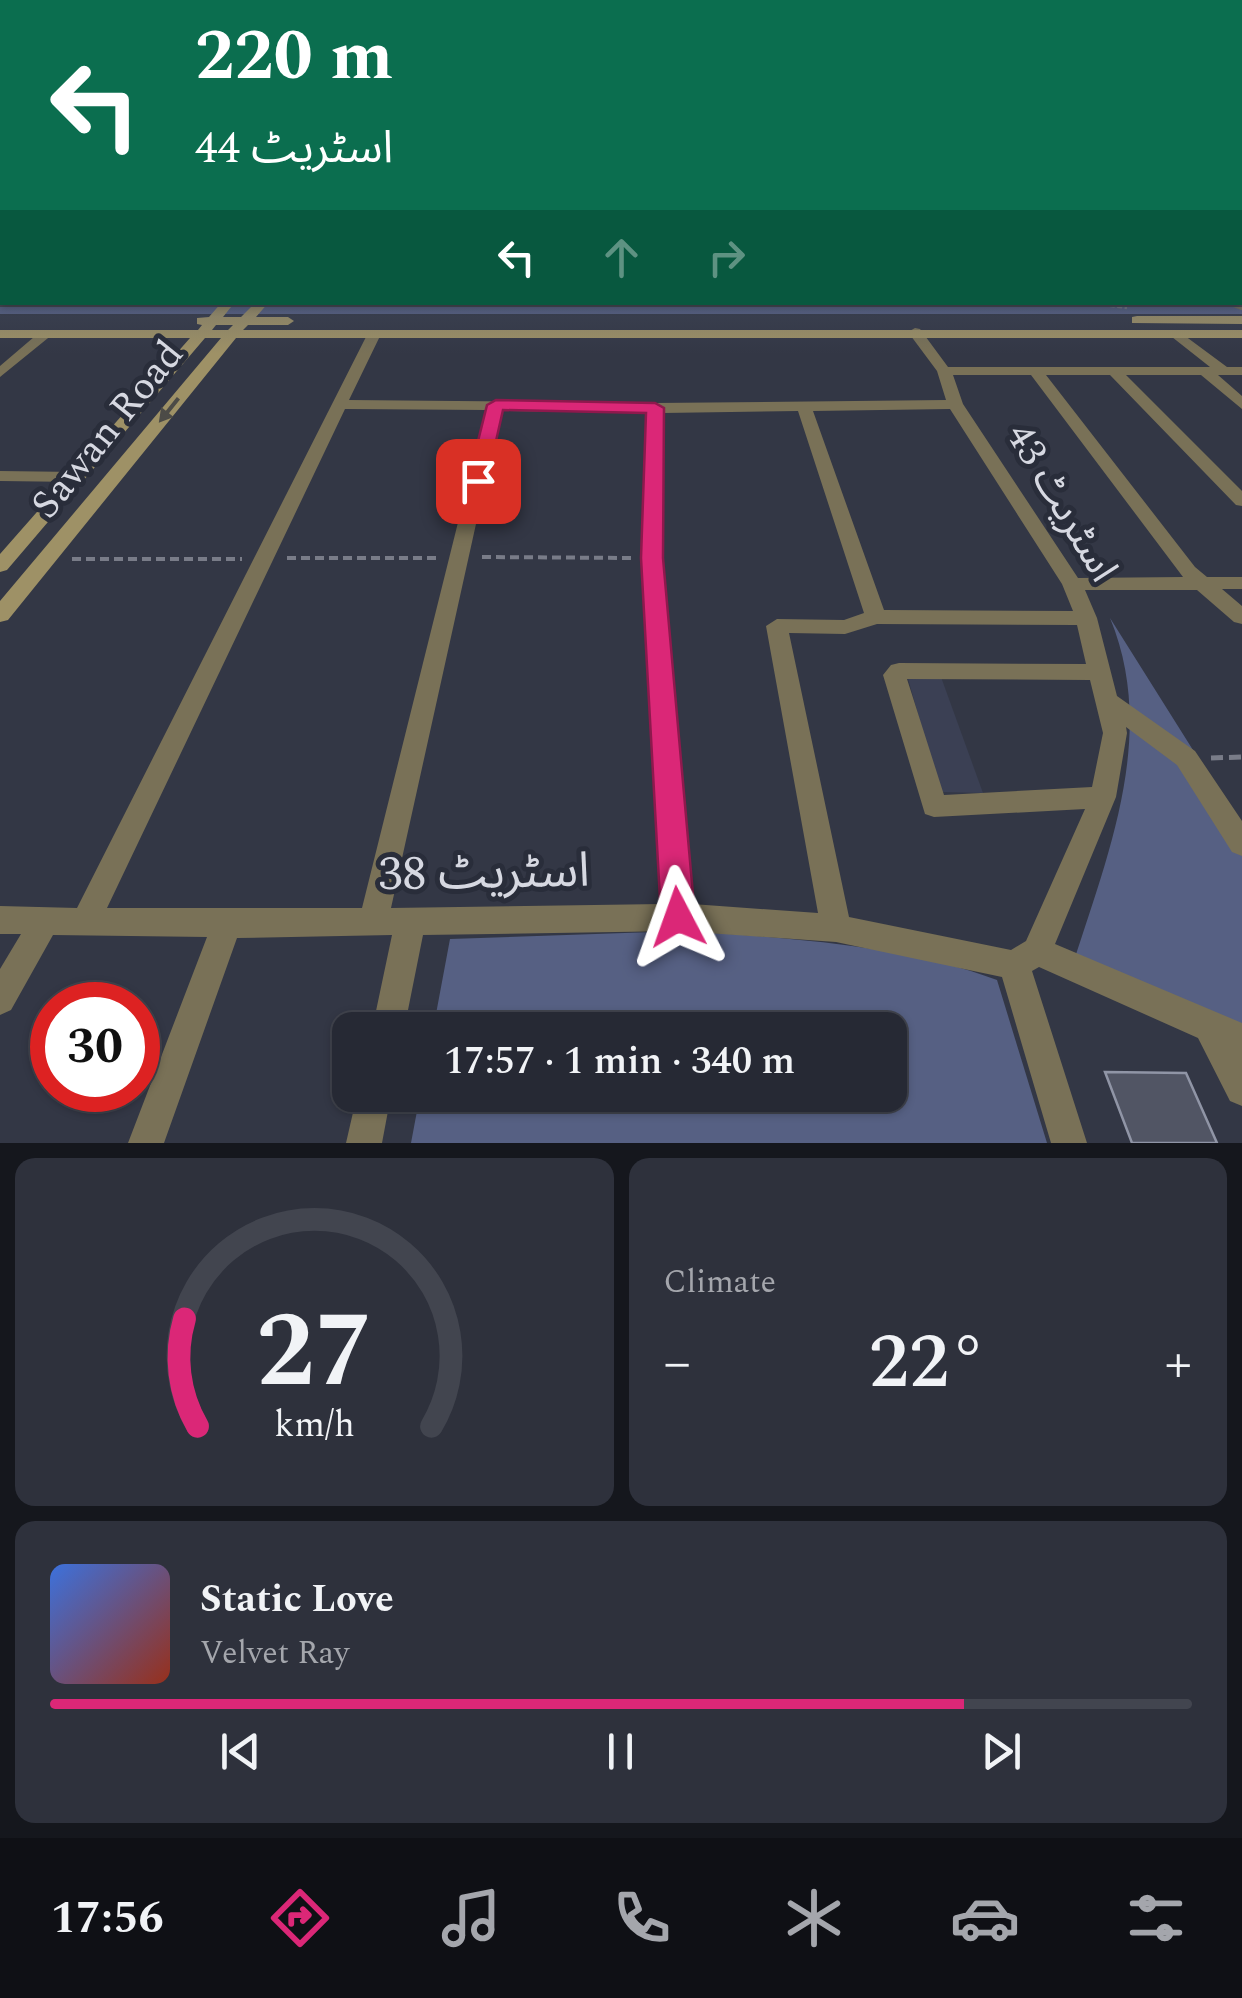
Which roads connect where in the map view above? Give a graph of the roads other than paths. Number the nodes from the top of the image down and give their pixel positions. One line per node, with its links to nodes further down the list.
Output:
1 (226, 305): 6 (main road, Sawan Road)
2 (260, 305): 4 (main road, Sawan Road)
3 (1242, 320): 4 (main road)
4 (245, 321): 6 (main road); 13 (main road, Sawan Road)
5 (0, 322): 6 (main road)
6 (204, 328): 9 (main road); 13 (main road); 28 (main road, Sawan Road)
7 (915, 332): 10 (main road); 11 (main road); 16 (street, اسٹریٹ 43)
8 (0, 334): 9 (main road)
9 (46, 334): 20 (street)
10 (374, 334): 13 (main road); 21 (street)
11 (1177, 334): 12 (main road); 14 (street)
12 (1242, 334)
13 (231, 335): 34 (main road, Sawan Road, one-way to 34)
14 (1224, 371): 15 (street); 19 (street)
15 (1242, 371)
16 (944, 372): 17 (street); 23 (street, اسٹریٹ 43)
17 (1036, 372): 18 (street); 33 (street)
18 (1115, 372): 19 (street); 29 (street)
19 (1206, 372): 24 (street)
20 (0, 373)
21 (339, 404): 25 (street); 45 (street)
22 (803, 404): 23 (street); 26 (street); 35 (street)
23 (956, 404): 32 (street, اسٹریٹ 43)
24 (1242, 404)
25 (496, 405): 26 (street); 46 (street)
26 (655, 408): 42 (street)
27 (0, 476): 28 (street)
28 (77, 476): 30 (main road, Sawan Road)
29 (1242, 502)
30 (0, 566)
31 (1242, 583): 33 (street)
32 (1072, 584): 33 (street); 37 (street, اسٹریٹ 43)
33 (1199, 584): 36 (street)
34 (0, 615)
35 (876, 617): 37 (street); 49 (street)
36 (1242, 617)
37 (1086, 618): 38 (street, اسٹریٹ 43)
38 (1100, 672): 39 (street, اسٹریٹ 43); 40 (street)
39 (1109, 702): 40 (street, اسٹریٹ 43); 41 (street)
40 (1103, 797): 50 (street, اسٹریٹ 43)
41 (1242, 844)
42 (678, 917): 47 (street, اسٹریٹ 38); 49 (street, اسٹریٹ 38)
43 (0, 920): 44 (street, اسٹریٹ 38)
44 (45, 920): 45 (street, اسٹریٹ 38); 51 (street)
45 (86, 920): 48 (street, اسٹریٹ 38)
46 (373, 922): 47 (street, اسٹریٹ 38); 48 (street, اسٹریٹ 38)
47 (410, 923): 52 (street)
48 (227, 924): 57 (street)
49 (836, 928): 50 (street, اسٹریٹ 38)
50 (1026, 958): 53 (street, اسٹریٹ 38); 59 (street)
51 (0, 999)
52 (392, 1012)
53 (1210, 1026): 54 (street, اسٹریٹ 38); 55 (street)
54 (1242, 1040)
55 (1242, 1089)
56 (370, 1112): 58 (street)
57 (146, 1143)
58 (364, 1143)
59 (1069, 1143)

